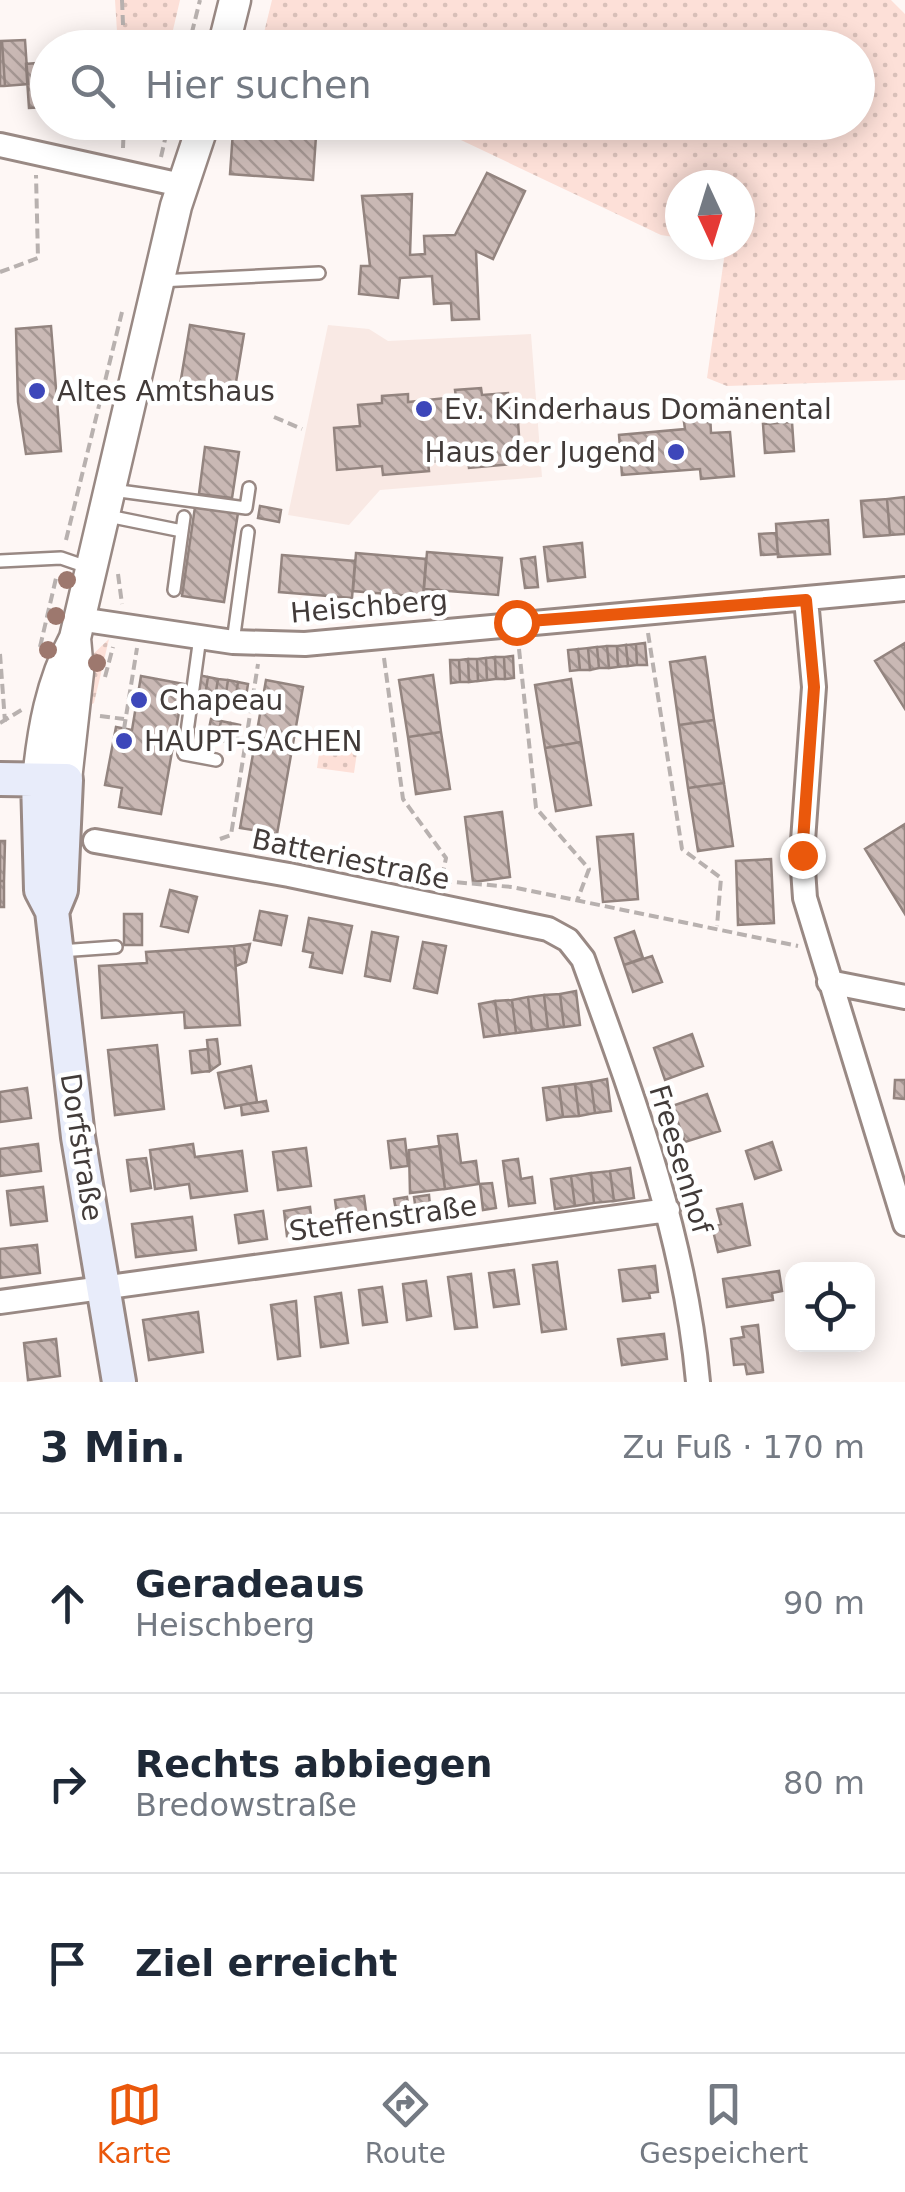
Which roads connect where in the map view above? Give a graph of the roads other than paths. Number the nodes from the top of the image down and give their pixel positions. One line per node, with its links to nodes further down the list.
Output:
1 (219, 0): 3 (street)
2 (235, 0): 4 (street)
3 (212, 30)
4 (228, 30)
5 (182, 140): 8 (street)
6 (193, 140): 8 (street)
7 (0, 145): 8 (street)
8 (168, 181): 10 (street)
9 (320, 273): 10 (lane)
10 (157, 281): 12 (street)
11 (249, 488): 12 (lane)
12 (106, 502): 14 (lane); 17 (street)
13 (184, 517): 14 (lane)
14 (182, 531): 19 (lane)
15 (248, 532): 23 (lane)
16 (0, 562): 17 (lane)
17 (76, 563): 21 (street)
18 (905, 589): 20 (street, Heischberg)
19 (174, 590)
20 (806, 600): 23 (street, Heischberg); 31 (street)
21 (77, 628): 22 (street, Heischberg); 26 (street)
22 (200, 637): 23 (street, Heischberg); 24 (lane)
23 (233, 642)
24 (216, 760)
25 (0, 779): 26 (main road)
26 (52, 780): 29 (main road, Dorfstraße)
27 (95, 842): 30 (street, Batteriestraße)
28 (116, 947): 29 (lane)
29 (55, 952): 35 (main road, Dorfstraße)
30 (582, 959): 33 (street, Freesenhof)
31 (829, 982): 32 (street); 34 (street)
32 (905, 997)
33 (668, 1210): 35 (street, Steffenstraße); 38 (street, Freesenhof)
34 (905, 1224)
35 (105, 1286): 36 (street, Steffenstraße); 37 (main road, Dorfstraße)
36 (0, 1302)
37 (119, 1382)
38 (698, 1382)

